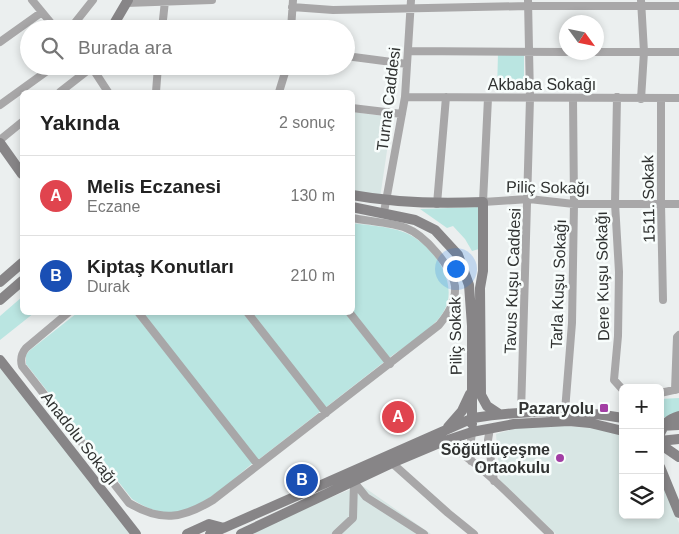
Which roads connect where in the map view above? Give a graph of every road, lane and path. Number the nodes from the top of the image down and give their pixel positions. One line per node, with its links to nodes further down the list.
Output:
1 (32, 0): 12 (street)
2 (44, 0): 12 (street)
3 (92, 0): 15 (street)
4 (212, 0): 6 (street)
5 (127, 1): 6 (street); 16 (street)
6 (166, 2): 17 (street)
7 (528, 3): 8 (street); 10 (street); 22 (street, Tavus Kuşu Caddesi)
8 (641, 3): 11 (street); 25 (street)
9 (293, 4): 10 (street); 18 (street)
10 (411, 4): 21 (street, Turna Caddesi)
11 (679, 6)
12 (40, 10): 13 (street); 14 (street)
13 (28, 20)
14 (48, 20)
15 (77, 20)
16 (116, 20)
17 (163, 20)
18 (292, 20)
19 (20, 26): 20 (street)
20 (0, 42)
21 (408, 51): 22 (street); 28 (street, Turna Caddesi)
22 (530, 52): 23 (street); 44 (street, Tavus Kuşu Caddesi)
23 (559, 52)
24 (604, 52): 25 (street)
25 (644, 52): 26 (street); 48 (street)
26 (679, 52)
27 (355, 57): 28 (street)
28 (407, 64): 40 (street, Turna Caddesi)
29 (42, 75): 34 (street)
30 (81, 75): 35 (street)
31 (96, 75): 36 (street)
32 (157, 75): 37 (street)
33 (285, 75): 38 (street)
34 (21, 90)
35 (62, 90)
36 (107, 90)
37 (156, 90)
38 (281, 90)
39 (20, 91): 49 (street)
40 (404, 97): 41 (street, Akbaba Sokağı); 51 (street, Turna Caddesi)
41 (446, 97): 43 (street, Akbaba Sokağı); 61 (street)
42 (617, 97): 45 (street, Akbaba Sokağı); 48 (street, Akbaba Sokağı); 60 (street, Dere Kuşu Sokağı)
43 (488, 98): 44 (street, Akbaba Sokağı); 59 (street)
44 (530, 98): 45 (street, Akbaba Sokağı); 57 (street, Tavus Kuşu Caddesi)
45 (573, 98): 62 (street, Tarla Kuşu Sokağı)
46 (661, 98): 47 (street, Akbaba Sokağı); 48 (street, Akbaba Sokağı); 63 (street, 1511. Sokak)
47 (679, 98)
48 (642, 99)
49 (0, 105)
50 (355, 108): 51 (street)
51 (402, 114): 58 (street, Turna Caddesi)
52 (20, 124): 53 (street)
53 (0, 140)
54 (0, 143): 55 (street)
55 (20, 171)
56 (355, 196): 58 (street)
57 (529, 200): 59 (street, Piliç Sokağı); 62 (street, Piliç Sokağı); 89 (street, Tavus Kuşu Caddesi)
58 (386, 201): 61 (street, Piliç Sokağı); 66 (street, Turna Caddesi)
59 (483, 202): 61 (street, Piliç Sokağı); 80 (street)
60 (615, 203): 62 (street, Piliç Sokağı); 63 (street, Piliç Sokağı); 83 (street, Dere Kuşu Sokağı)
61 (437, 204)
62 (574, 204): 87 (street, Tarla Kuşu Sokağı)
63 (661, 204): 64 (street, Piliç Sokağı); 74 (street, 1511. Sokak)
64 (679, 204)
65 (355, 207): 66 (street, Piliç Sokak)
66 (384, 212): 68 (street, Piliç Sokak)
67 (355, 218): 69 (street)
68 (450, 246): 69 (street); 80 (street, Piliç Sokak)
69 (438, 255): 82 (street)
70 (20, 265): 71 (street)
71 (0, 282)
72 (20, 283): 73 (street)
73 (0, 300)
74 (663, 300)
75 (65, 315): 108 (street)
76 (140, 315): 108 (street)
77 (248, 315): 88 (street)
78 (351, 315): 82 (street)
79 (679, 335): 85 (street)
80 (476, 343): 84 (street, Piliç Sokak); 90 (street)
81 (0, 360): 114 (street, Anadolu Sokağı)
82 (390, 364): 88 (street)
83 (619, 386)
84 (471, 389): 92 (street, Piliç Sokak); 98 (street)
85 (677, 390): 86 (street)
86 (664, 392)
87 (565, 411): 89 (street); 93 (street)
88 (326, 413): 108 (street)
89 (521, 413): 90 (street)
90 (499, 414): 92 (street)
91 (679, 416): 95 (street)
92 (473, 418): 96 (street); 98 (street); 101 (street, Piliç Sokak)
93 (619, 418)
94 (679, 424): 97 (street)
95 (664, 425)
96 (490, 428): 99 (street); 101 (street); 110 (street)
97 (664, 428)
98 (445, 430): 113 (street)
99 (619, 431)
100 (664, 431): 102 (street)
101 (472, 432): 103 (street); 106 (street)
102 (676, 439)
103 (442, 442): 106 (street); 107 (street)
104 (664, 446): 105 (street)
105 (679, 457)
106 (471, 461): 110 (street)
107 (392, 463): 111 (street); 120 (street)
108 (258, 465)
109 (663, 474): 112 (street)
110 (494, 480): 121 (street)
111 (354, 482): 117 (street); 118 (street); 119 (street)
112 (679, 513)
113 (224, 528): 115 (street); 116 (street)
114 (136, 534)
115 (187, 534)
116 (210, 534)
117 (241, 534)
118 (336, 534)
119 (424, 534)
120 (474, 534)
121 (550, 534)

